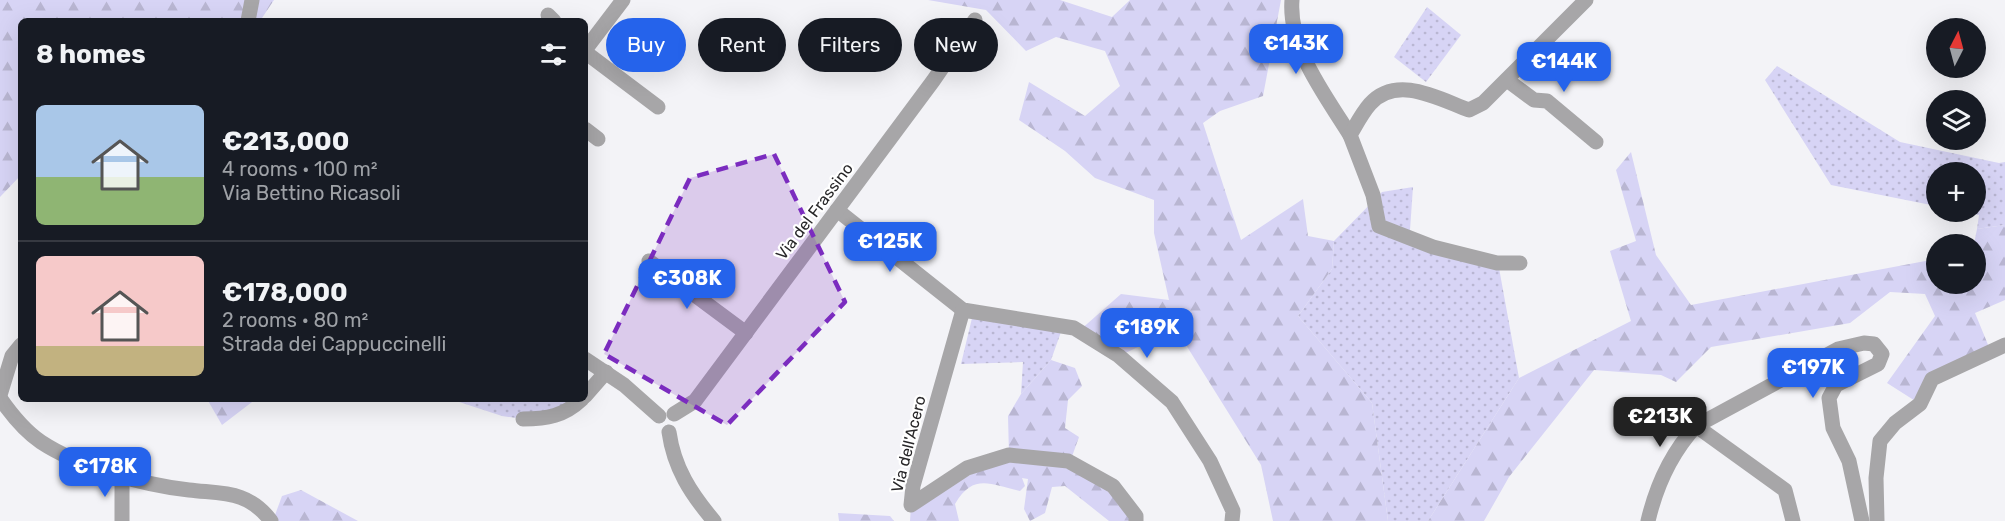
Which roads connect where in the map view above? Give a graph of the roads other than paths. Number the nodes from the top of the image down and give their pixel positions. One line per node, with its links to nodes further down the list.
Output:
1 (252, 0): 5 (street)
2 (623, 0): 6 (street)
3 (1292, 0): 12 (street)
4 (1586, 0): 9 (street)
5 (249, 18)
6 (588, 47)
7 (588, 53): 10 (street)
8 (937, 72): 15 (street, Via del Frassino)
9 (1507, 80): 12 (street); 14 (street)
10 (658, 107)
11 (588, 131): 13 (street)
12 (1350, 135): 17 (street)
13 (598, 139)
14 (1596, 142)
15 (837, 210): 18 (street); 19 (street, Via del Frassino)
16 (649, 261): 19 (street)
17 (1520, 263)
18 (963, 310): 34 (street, Via dell'Acero); 35 (street)
19 (746, 333): 27 (street, Via del Frassino)
20 (2005, 345): 39 (street)
21 (18, 349): 25 (street)
22 (588, 361): 23 (street)
23 (606, 372): 24 (street); 27 (street)
24 (588, 393)
25 (0, 397): 30 (street)
26 (579, 402): 28 (street)
27 (667, 415): 33 (street)
28 (523, 419)
29 (1696, 426): 36 (street); 37 (street); 38 (street)
30 (122, 475): 31 (street); 32 (street)
31 (122, 521)
32 (271, 521)
33 (714, 521)
34 (1136, 521)
35 (1232, 521)
36 (1648, 521)
37 (1793, 521)
38 (1862, 521)
39 (1877, 521)

